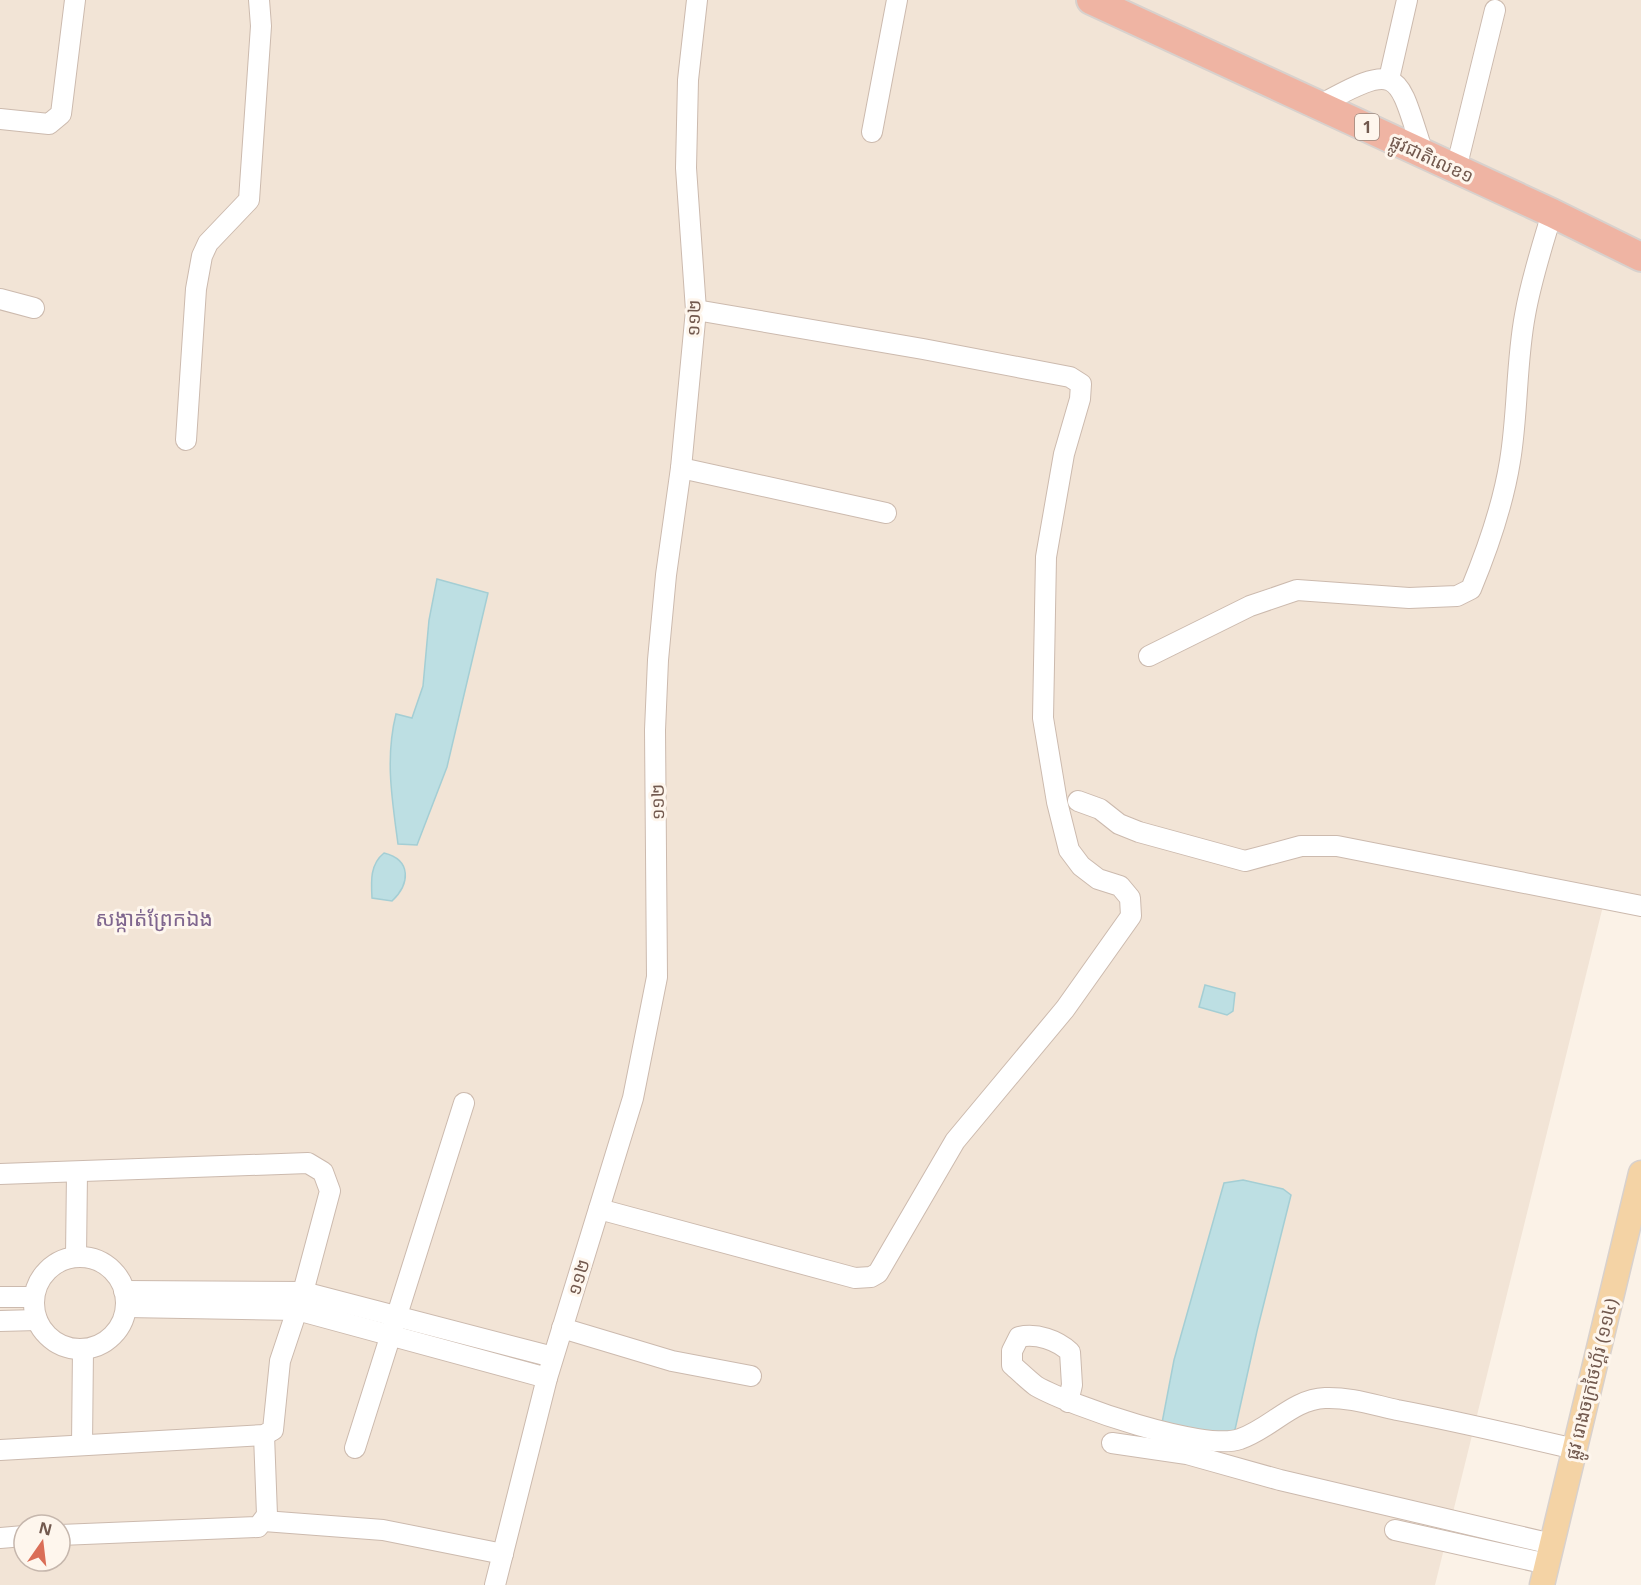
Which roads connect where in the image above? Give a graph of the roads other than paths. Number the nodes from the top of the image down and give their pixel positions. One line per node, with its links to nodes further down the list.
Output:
1 (75, 0): 10 (street)
2 (259, 0): 19 (street)
3 (697, 0): 18 (street, ១១២)
4 (897, 0): 11 (street)
5 (1092, 0): 9 (highway, ផ្លូវជាតិលេខ១ / 1)
6 (1407, 0): 8 (street)
7 (1495, 10): 13 (street)
8 (1389, 80): 9 (street); 12 (street)
9 (1320, 105): 12 (highway, ផ្លូវជាតិលេខ១ / 1)
10 (0, 119)
11 (872, 132)
12 (1423, 153): 13 (highway, ផ្លូវជាតិលេខ១ / 1)
13 (1456, 169): 14 (highway, ផ្លូវជាតិលេខ១ / 1)
14 (1552, 213): 15 (highway, ផ្លូវជាតិលេខ១ / 1); 22 (street)
15 (1641, 257)
16 (0, 299): 17 (street)
17 (34, 308)
18 (696, 310): 20 (street, ១១២); 29 (street)
19 (186, 440)
20 (681, 468): 21 (street); 29 (street, ១១២)
21 (886, 513)
22 (1149, 656)
23 (1078, 801): 24 (street)
24 (1641, 906)
25 (464, 1103): 35 (street)
26 (77, 1172): 28 (street); 30 (street); 34 (street)
27 (1641, 1173): 50 (main road, ផ្លូវ រោងចក្រថៃហ្គ័រ (១១៤))
28 (0, 1174)
29 (599, 1209): 38 (street, ១១២)
30 (76, 1257): 32 (street); 33 (street)
31 (0, 1297): 32 (street)
32 (33, 1297): 36 (street)
33 (125, 1299): 34 (street); 40 (street)
34 (300, 1301): 35 (street); 39 (street); 45 (street)
35 (396, 1315): 39 (street); 41 (street)
36 (37, 1320): 37 (street); 40 (street)
37 (0, 1321)
38 (562, 1328): 41 (street, ១១២); 42 (street)
39 (391, 1335): 43 (street); 48 (street)
40 (83, 1349): 47 (street)
41 (553, 1357): 43 (street, ១១២)
42 (751, 1376)
43 (547, 1378): 54 (street, ១១២)
44 (1068, 1402): 50 (street)
45 (264, 1435): 47 (street); 51 (street)
46 (1112, 1443): 55 (street)
47 (82, 1445): 49 (street)
48 (355, 1448)
49 (0, 1449)
50 (1575, 1449): 55 (main road, ផ្លូវ រោងចក្រថៃហ្គ័រ (១១៤))
51 (264, 1521): 53 (street); 54 (street)
52 (1395, 1530): 55 (street)
53 (72, 1535)
54 (503, 1554): 56 (street, ១១២)
55 (1547, 1564)
56 (495, 1585)

